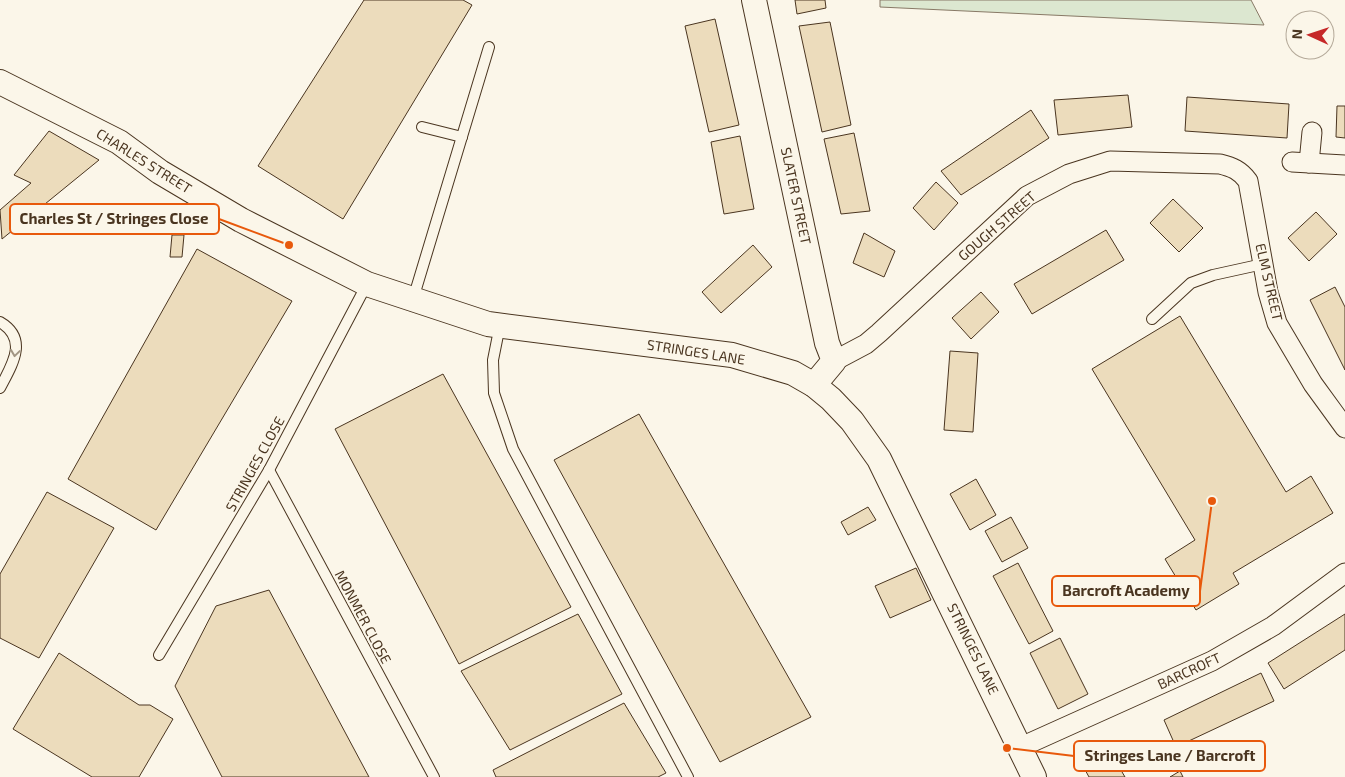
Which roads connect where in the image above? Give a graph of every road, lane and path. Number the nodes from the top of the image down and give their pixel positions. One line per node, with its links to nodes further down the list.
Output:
1 (754, 0): 15 (street, SLATER STREET)
2 (488, 47): 6 (lane)
3 (0, 82): 10 (street, CHARLES STREET)
4 (422, 127): 6 (lane)
5 (1312, 132): 8 (street)
6 (462, 137): 11 (lane)
7 (1220, 164): 9 (street, ELM STREET); 15 (street, GOUGH STREET)
8 (1345, 165)
9 (1263, 264): 12 (lane); 18 (street, ELM STREET)
10 (367, 284): 11 (street, STRINGES LANE); 19 (lane, STRINGES CLOSE)
11 (413, 299): 14 (street, STRINGES LANE)
12 (1152, 319)
13 (0, 322): 17 (lane, one-way to 17)
14 (500, 326): 16 (street, STRINGES LANE); 24 (lane)
15 (834, 361): 16 (street)
16 (814, 385): 22 (street, STRINGES LANE)
17 (0, 388)
18 (1345, 428)
19 (269, 470): 21 (lane, STRINGES CLOSE); 23 (lane, MONMER CLOSE)
20 (1345, 573): 22 (street, BARCROFT)
21 (160, 655)
22 (1021, 748): 25 (street, STRINGES LANE)
23 (434, 777)
24 (688, 777)
25 (1034, 777)

